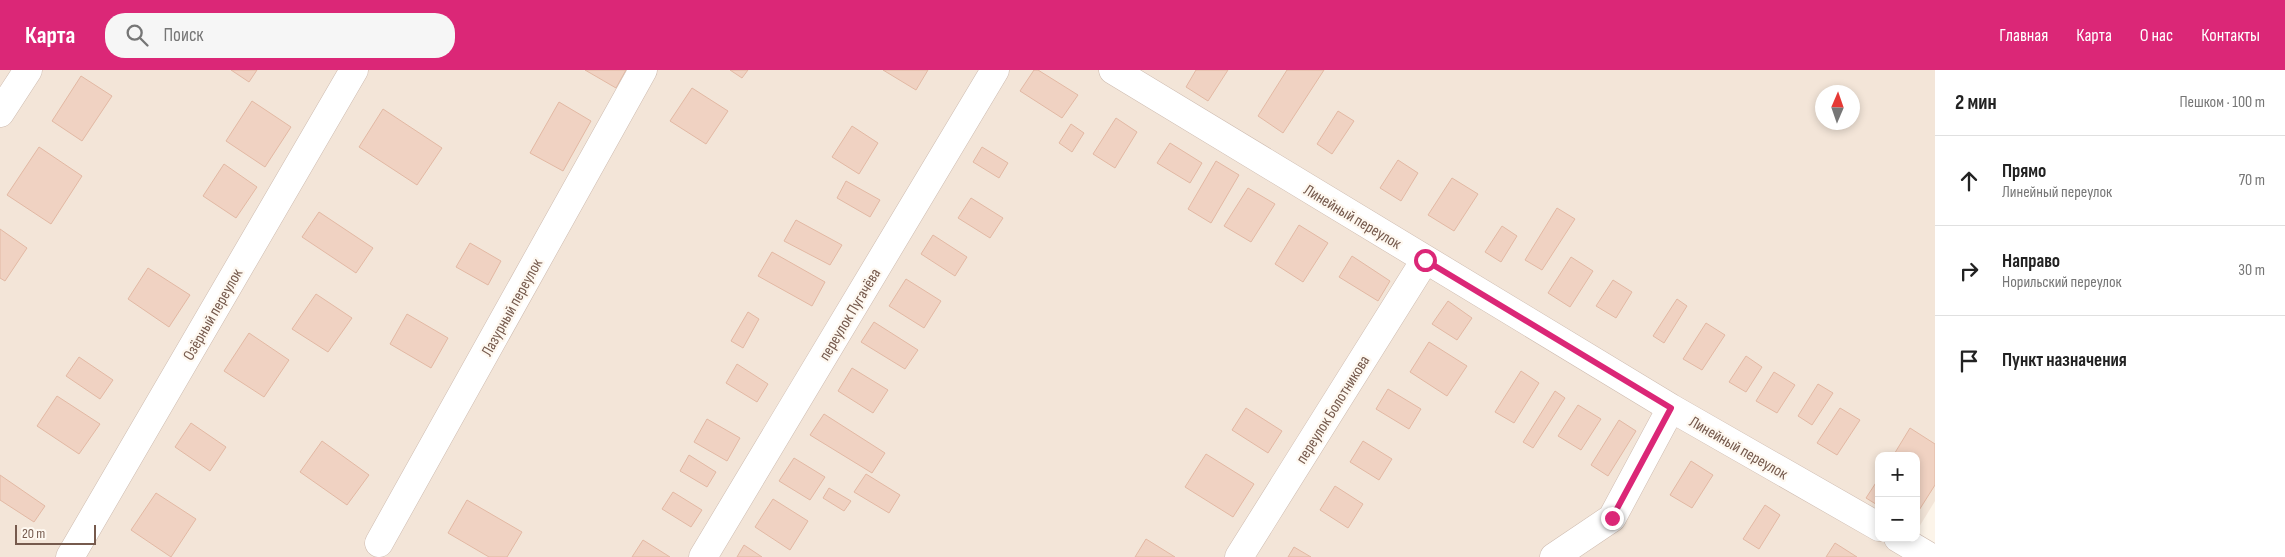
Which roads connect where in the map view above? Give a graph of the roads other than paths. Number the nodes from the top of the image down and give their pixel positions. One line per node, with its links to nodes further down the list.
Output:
1 (28, 70): 6 (street)
2 (354, 70): 12 (street, Озёрный переулок)
3 (643, 70): 11 (street, Лазурный переулок)
4 (994, 70): 13 (street, переулок Пугачёва)
5 (1114, 70): 7 (street, Линейный переулок)
6 (0, 113)
7 (1425, 260): 8 (street, Линейный переулок); 14 (street, переулок Болотникова)
8 (1671, 408): 9 (street, Линейный переулок); 15 (street)
9 (1875, 525)
10 (1905, 542): 16 (street)
11 (379, 543)
12 (70, 557)
13 (703, 557)
14 (1239, 557)
15 (1554, 557)
16 (1930, 557)

